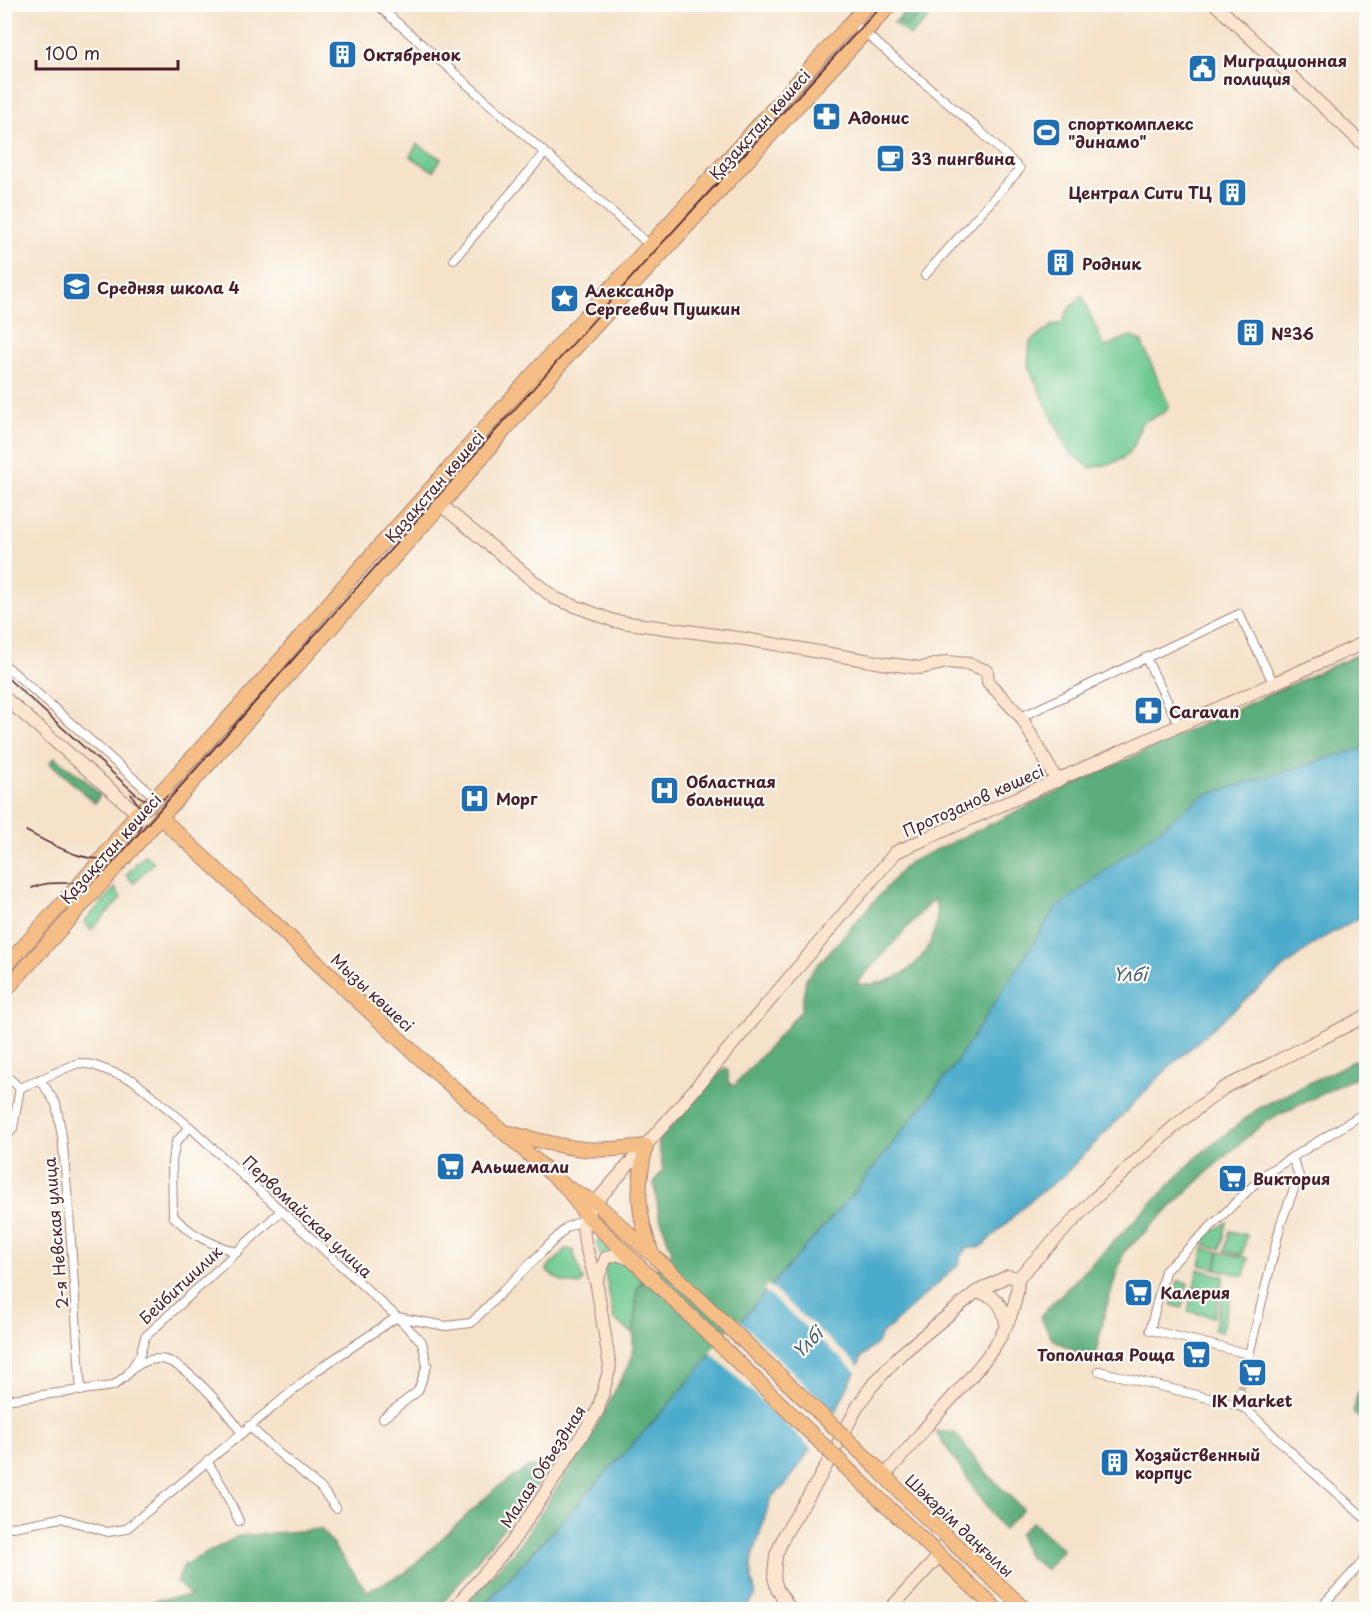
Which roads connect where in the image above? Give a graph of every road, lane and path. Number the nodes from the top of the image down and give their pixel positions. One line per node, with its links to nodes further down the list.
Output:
1 (376, 4): 8 (street)
2 (868, 4): 5 (main road, Қазақстан көшесі)
3 (891, 4): 6 (main road, Қазақстан көшесі)
4 (1215, 4): 7 (street)
5 (852, 22): 6 (street); 9 (main road, Қазақстан көшесі)
6 (865, 33): 10 (main road, Қазақстан көшесі); 14 (street)
7 (1366, 147)
8 (545, 153): 11 (street); 13 (street)
9 (714, 175): 10 (main road); 11 (main road, Қазақстан көшесі)
10 (726, 186): 12 (main road, Қазақстан көшесі)
11 (650, 246): 12 (street); 15 (main road, Қазақстан көшесі)
12 (661, 256): 16 (main road, Қазақстан көшесі)
13 (454, 259)
14 (925, 275)
15 (427, 494): 16 (main road); 20 (main road, Қазақстан көшесі)
16 (441, 505): 22 (main road, Қазақстан көшесі); 24 (street)
17 (1366, 642): 21 (street, Протозанов көшесі)
18 (1146, 658): 21 (street); 24 (street); 25 (street)
19 (4, 664): 28 (street)
20 (267, 676): 22 (main road); 28 (main road, Қазақстан көшесі)
21 (1274, 684): 25 (street, Протозанов көшесі)
22 (278, 686): 27 (main road, Қазақстан көшесі)
23 (4, 697): 29 (street)
24 (1021, 717): 26 (street)
25 (1179, 724): 26 (street, Протозанов көшесі)
26 (1057, 781): 45 (street, Протозанов көшесі)
27 (179, 796): 30 (main road, Қазақстан көшесі); 31 (main road)
28 (156, 798): 29 (main road, Қазақстан көшесі)
29 (137, 813): 30 (main road); 33 (main road, Қазақстан көшесі)
30 (160, 818): 31 (main road, Мызы көшесі); 32 (main road, Қазақстан көшесі)
31 (180, 836): 32 (main road); 43 (main road, Мызы көшесі)
32 (141, 838): 34 (main road, Қазақстан көшесі)
33 (46, 922): 34 (main road); 35 (main road, Қазақстан көшесі)
34 (57, 933): 36 (main road, Қазақстан көшесі)
35 (4, 969)
36 (4, 992)
37 (1366, 1016): 54 (street)
38 (4, 1074): 40 (street)
39 (40, 1079): 40 (street, Первомайская улица); 42 (street, Первомайская улица); 63 (street, 2-я Невская улица)
40 (20, 1088): 44 (street)
41 (1366, 1112): 46 (street)
42 (190, 1127): 49 (street, Первомайская улица); 51 (street)
43 (504, 1132): 45 (main road); 47 (main road, Мызы көшесі)
44 (4, 1141)
45 (646, 1146): 48 (street, Протозанов көшесі); 52 (main road)
46 (1292, 1157): 59 (street); 59 (street)
47 (566, 1187): 48 (main road, Шәкәрім даңғылы); 50 (main road)
48 (596, 1203): 50 (street, Протозанов көшесі); 52 (main road, Шәкәрім даңғылы)
49 (281, 1211): 51 (street, Бейбитшилик); 57 (street, Первомайская улица)
50 (584, 1217): 53 (main road); 55 (street, Малая Объездная); 57 (street)
51 (237, 1252): 62 (street, Бейбитшилик)
52 (654, 1256): 71 (main road, Шәкәрім даңғылы, bridge)
53 (638, 1265): 55 (street); 76 (main road, bridge)
54 (1017, 1278): 56 (street); 58 (street)
55 (596, 1282): 81 (street, Малая Объездная)
56 (976, 1292): 58 (street); 82 (street)
57 (396, 1317): 67 (street, Первомайская улица); 68 (street)
58 (1006, 1325): 71 (street)
59 (1249, 1353): 60 (street)
60 (1246, 1367)
61 (1099, 1371): 66 (street)
62 (128, 1374): 63 (street); 69 (street)
63 (81, 1390): 65 (street)
64 (1240, 1392): 66 (street)
65 (4, 1400)
66 (1237, 1405): 73 (street)
67 (383, 1418)
68 (249, 1426): 69 (street); 72 (street)
69 (242, 1433): 70 (street)
70 (207, 1461): 74 (street); 75 (street)
71 (884, 1476): 79 (main road, Шәкәрім даңғылы)
72 (336, 1508)
73 (1366, 1519)
74 (239, 1521)
75 (4, 1526)
76 (939, 1556): 80 (main road); 83 (street)
77 (1366, 1557): 78 (street)
78 (1363, 1569): 86 (street)
79 (982, 1570): 80 (street); 85 (main road, Шәкәрім даңғылы)
80 (970, 1584): 84 (main road)
81 (452, 1610)
82 (791, 1610)
83 (889, 1610)
84 (997, 1610)
85 (1026, 1610)
86 (1318, 1610)

